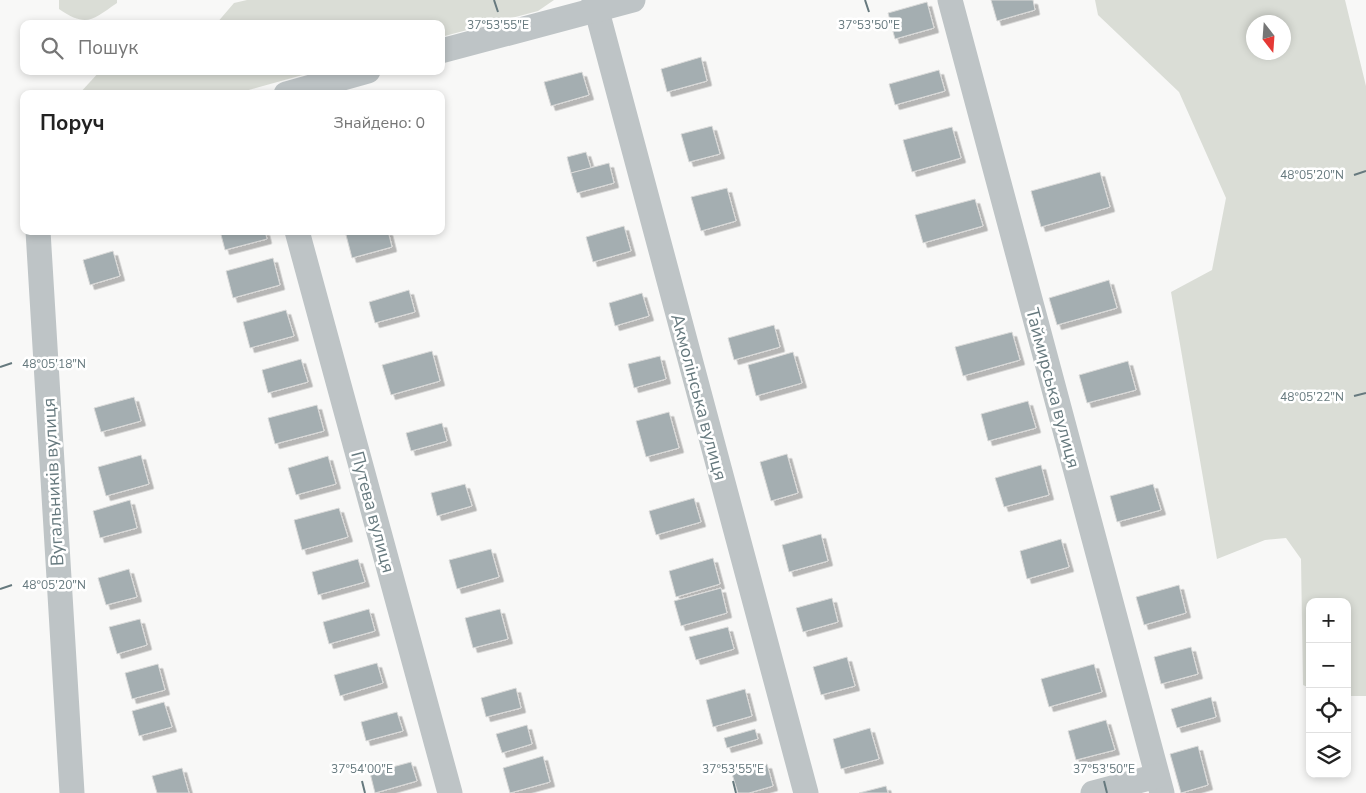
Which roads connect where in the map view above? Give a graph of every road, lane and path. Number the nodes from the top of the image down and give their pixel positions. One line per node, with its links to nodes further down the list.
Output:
1 (633, 0): 3 (street)
2 (950, 0): 9 (street, Таймирська вулиця)
3 (595, 5): 4 (street); 12 (street, Акмолiнська вулиця)
4 (445, 50)
5 (354, 75): 6 (street)
6 (300, 90)
7 (38, 235): 10 (street, Вугальників вулиця)
8 (298, 235): 11 (street, Путева вулиця)
9 (1160, 784): 13 (street)
10 (72, 793)
11 (450, 793)
12 (806, 793)
13 (1093, 793)

